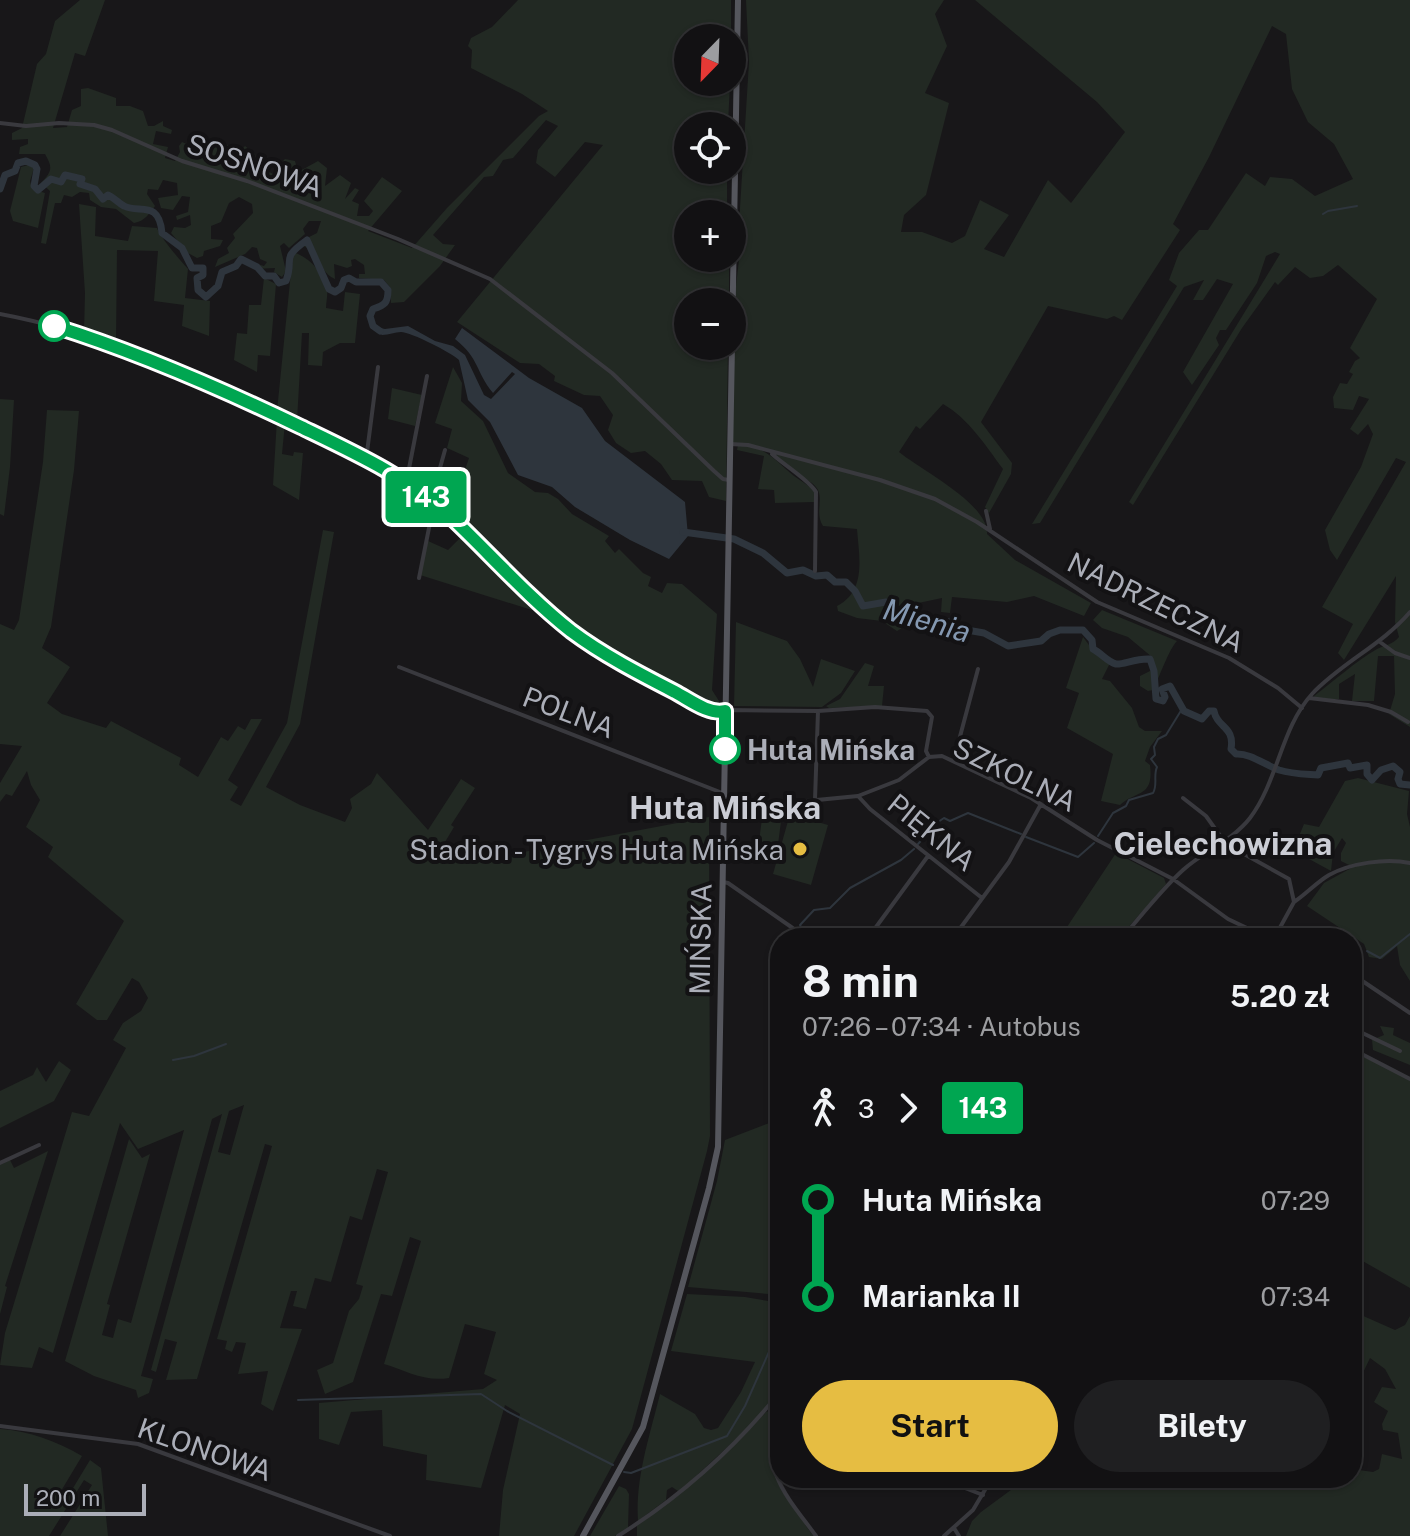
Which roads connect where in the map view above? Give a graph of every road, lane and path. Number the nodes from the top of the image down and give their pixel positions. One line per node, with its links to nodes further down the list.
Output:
1 (738, 0): 6 (main road, MIŃSKA)
2 (0, 123): 10 (street, SOSNOWA)
3 (0, 314): 9 (street)
4 (378, 367): 9 (street)
5 (427, 376): 11 (street)
6 (730, 444): 8 (street, NADRZECZNA); 10 (main road, MIŃSKA)
7 (445, 450): 12 (street)
8 (769, 452): 14 (street, NADRZECZNA); 15 (street)
9 (366, 460): 11 (street)
10 (730, 480): 24 (main road, MIŃSKA)
11 (406, 484): 12 (street)
12 (432, 502): 16 (street); 24 (street)
13 (986, 511): 14 (street)
14 (991, 531): 23 (street, NADRZECZNA)
15 (815, 571)
16 (419, 578)
17 (1410, 612): 18 (street)
18 (1380, 642): 19 (street); 22 (street)
19 (1410, 658)
20 (399, 667): 31 (street, POLNA)
21 (978, 669): 30 (street)
22 (1309, 698): 23 (street); 26 (street)
23 (1302, 708): 37 (street)
24 (725, 711): 25 (street); 31 (main road, MIŃSKA)
25 (818, 711): 28 (street); 29 (street)
26 (1408, 722)
27 (856, 748): 28 (street)
28 (818, 749): 34 (street)
29 (929, 757): 30 (street, SZKOLNA); 32 (street, SZKOLNA)
30 (953, 760): 35 (street, SZKOLNA)
31 (725, 794): 36 (main road, MIŃSKA)
32 (858, 796): 34 (street, SZKOLNA); 38 (street, PIĘKNA)
33 (1183, 798): 37 (street)
34 (815, 800): 36 (street, SZKOLNA)
35 (1041, 804): 40 (street, SZKOLNA); 42 (street)
36 (725, 809): 41 (main road, MIŃSKA)
37 (1225, 841): 40 (street); 43 (street)
38 (928, 856): 42 (street, PIĘKNA); 45 (street)
39 (1410, 863): 43 (street)
40 (1173, 879): 47 (street); 48 (street, SZKOLNA)
41 (723, 882): 44 (street); 66 (main road, MIŃSKA)
42 (982, 898): 46 (street)
43 (1294, 902): 49 (street)
44 (793, 928)
45 (875, 928)
46 (960, 928)
47 (1131, 928)
48 (1247, 928)
49 (1282, 928)
50 (1362, 981): 51 (street)
51 (1410, 1013)
52 (1362, 1033): 53 (street)
53 (1400, 1051)
54 (1362, 1054): 55 (street)
55 (1410, 1079)
56 (39, 1145): 57 (street)
57 (0, 1163)
58 (770, 1404): 67 (street)
59 (0, 1426): 65 (street, KLONOWA)
60 (782, 1488): 68 (street)
61 (965, 1488): 63 (street)
62 (987, 1488): 63 (street)
63 (983, 1495): 64 (street)
64 (954, 1528): 69 (street); 70 (street)
65 (390, 1536)
66 (583, 1536)
67 (618, 1536)
68 (816, 1536)
69 (944, 1536)
70 (959, 1536)

